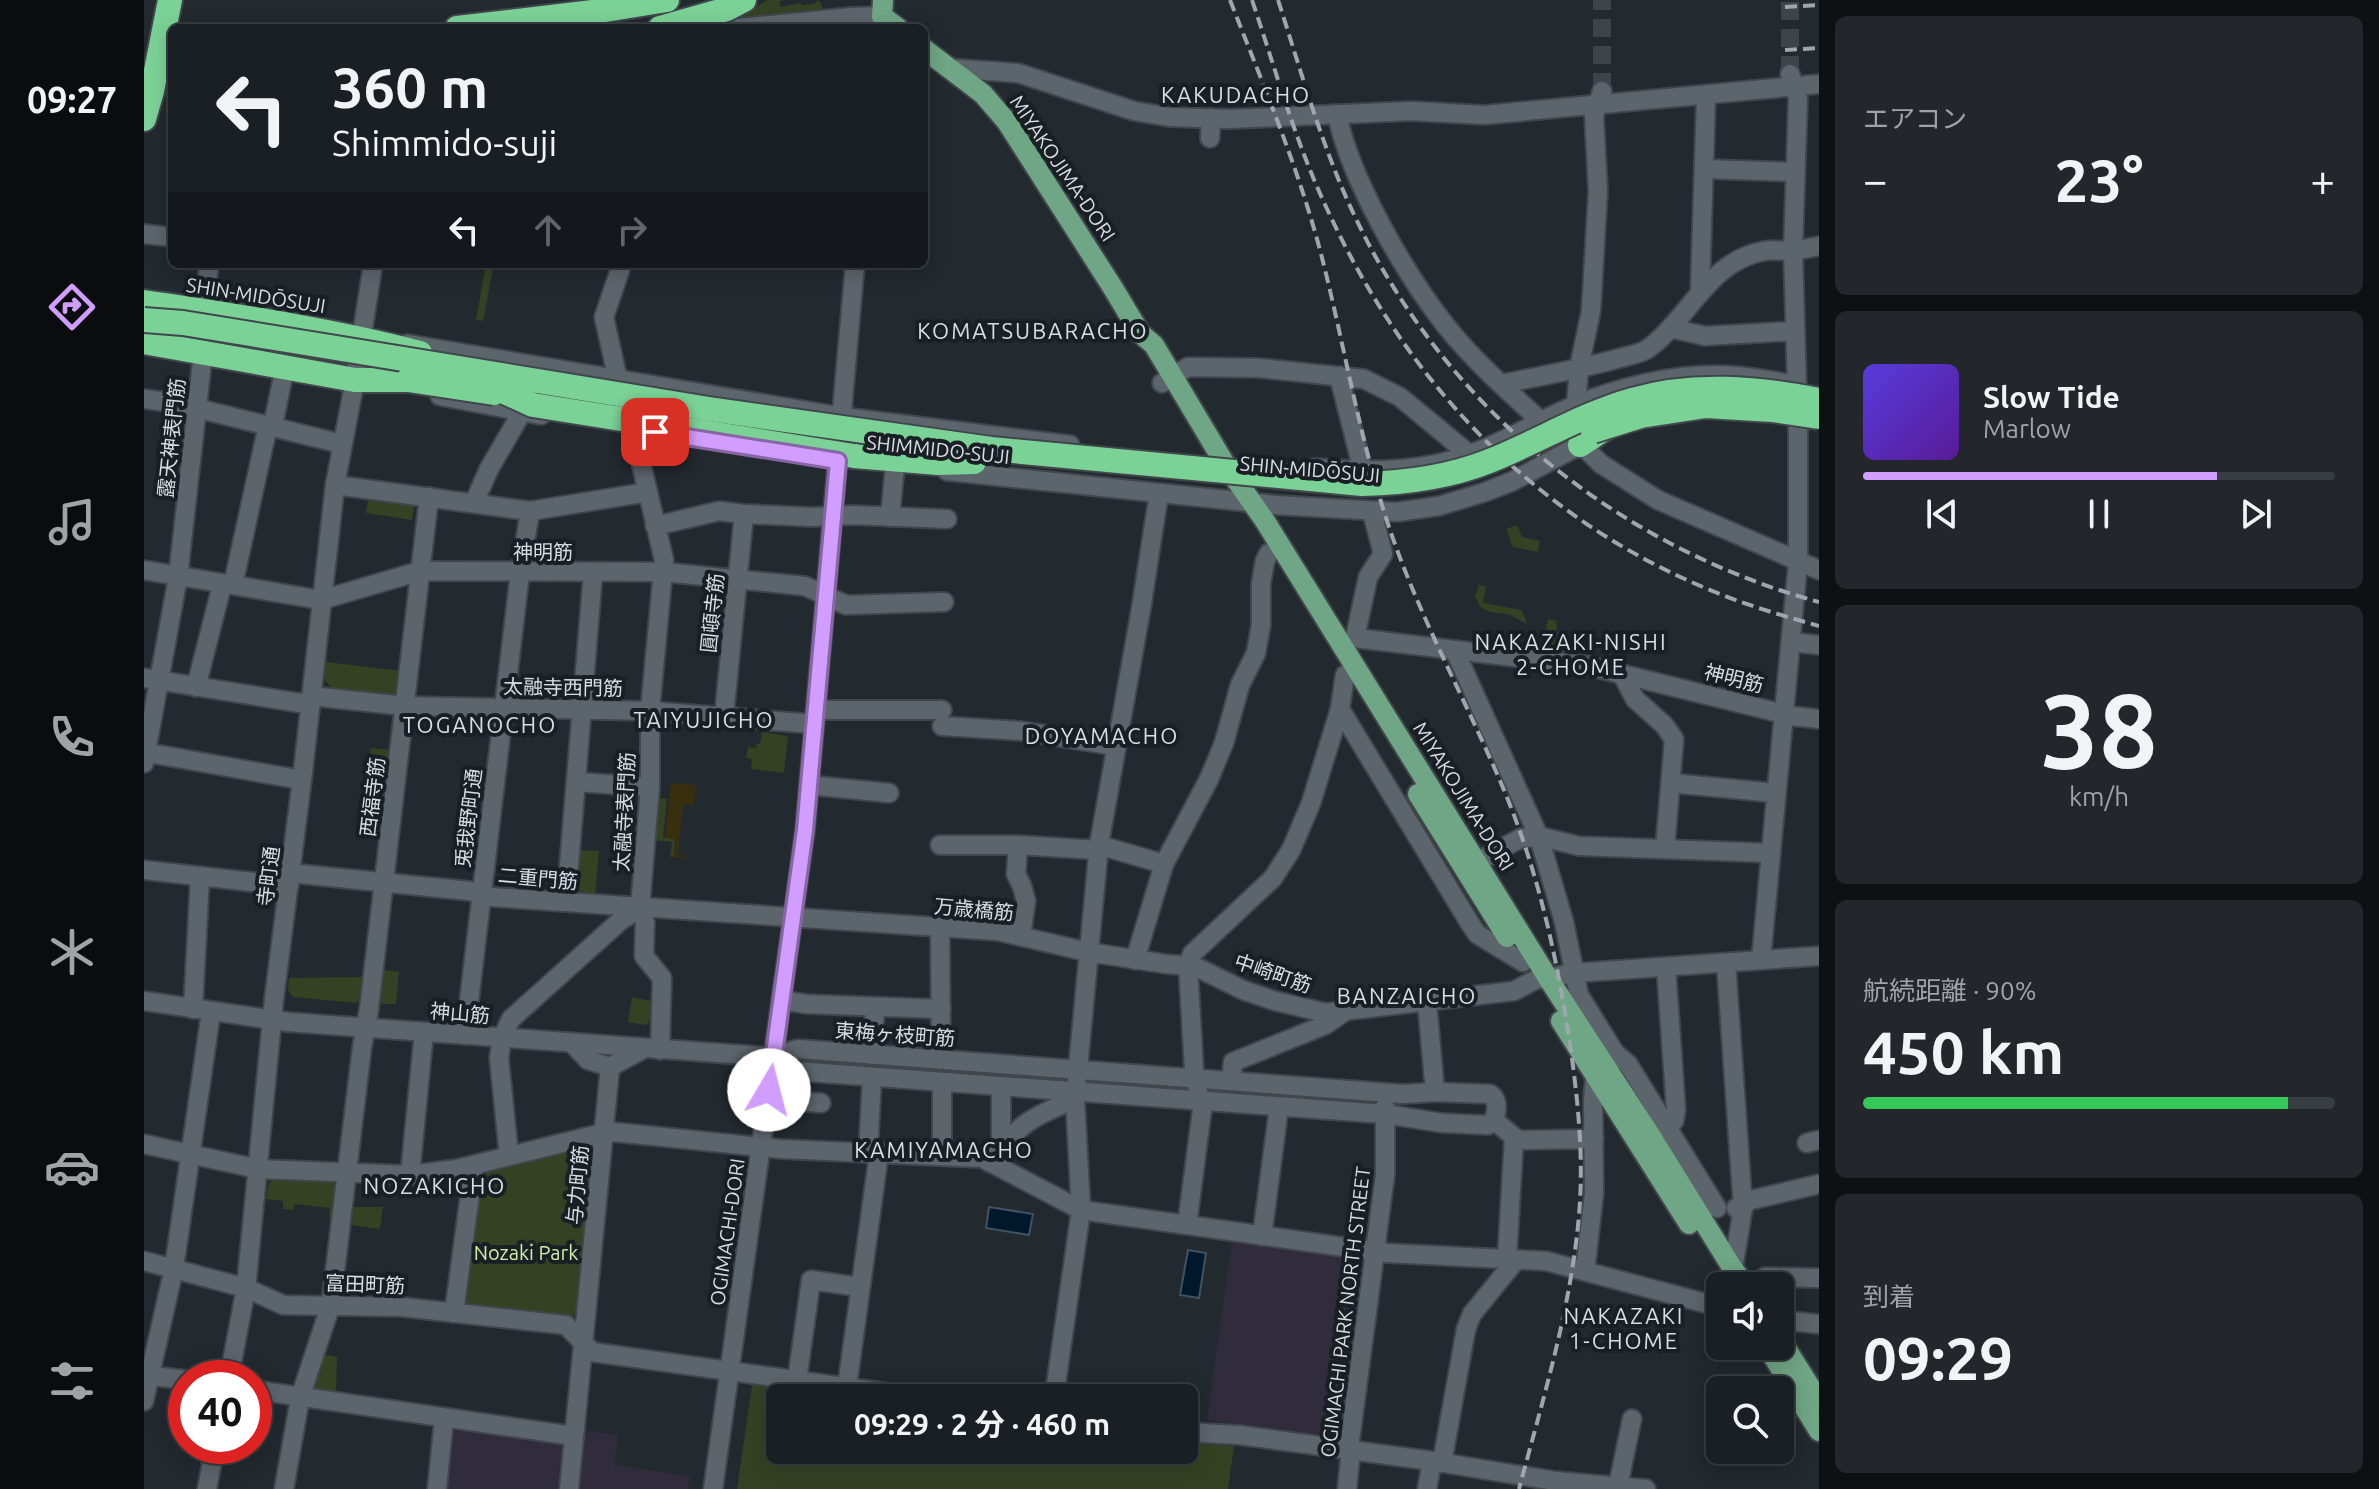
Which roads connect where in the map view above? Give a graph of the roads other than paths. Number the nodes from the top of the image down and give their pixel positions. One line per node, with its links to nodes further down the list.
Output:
1 (170, 0): 11 (highway)
2 (667, 0): 4 (highway)
3 (744, 0): 7 (highway)
4 (593, 6): 6 (highway)
5 (886, 18): 8 (street)
6 (482, 24)
7 (674, 24)
8 (799, 24)
9 (928, 52): 10 (main road, MIYAKOJIMA-DORI)
10 (947, 68): 17 (street); 43 (main road, MIYAKOJIMA-DORI)
11 (157, 78): 18 (highway)
12 (1791, 80): 13 (street); 14 (street); 21 (street)
13 (1819, 84)
14 (1706, 96): 15 (street); 20 (street)
15 (1600, 98): 16 (street); 42 (street)
16 (1337, 114): 17 (street); 47 (street)
17 (1211, 118): 19 (street)
18 (144, 119)
19 (1210, 138)
20 (1704, 169): 21 (street); 30 (street)
21 (1795, 172): 25 (street)
22 (144, 234): 23 (street)
23 (168, 237)
24 (1819, 246): 25 (street)
25 (1793, 250): 30 (street); 37 (street)
26 (209, 268): 33 (street)
27 (372, 268): 38 (street)
28 (621, 268): 46 (street)
29 (855, 268): 55 (street, OGIMACHI-DORI)
30 (1700, 291): 35 (street)
31 (144, 302): 33 (highway, SHIN-MIDŌSUJI)
32 (144, 309): 62 (highway, bridge)
33 (204, 311): 38 (highway, SHIN-MIDŌSUJI)
34 (144, 320): 62 (highway, bridge)
35 (1670, 328): 37 (street); 42 (street)
36 (144, 331): 62 (highway, bridge)
37 (1795, 331): 48 (street)
38 (361, 337): 45 (street, 寺町通); 46 (street, SHIMMIDO-SUJI); 62 (highway, SHIN-MIDŌSUJI, bridge)
39 (144, 342): 40 (highway)
40 (203, 353): 41 (highway); 52 (street, 露天神表門筋)
41 (285, 367): 45 (highway); 58 (street)
42 (1579, 368): 47 (street); 53 (street)
43 (1174, 375): 44 (street); 65 (main road, MIYAKOJIMA-DORI)
44 (1339, 376): 63 (street); 67 (street)
45 (355, 380): 54 (street, SHIMMIDO-SUJI); 60 (street, 寺町通); 62 (highway, bridge)
46 (621, 380): 55 (street, SHIMMIDO-SUJI); 59 (street, 太融寺表門筋)
47 (1501, 384): 56 (street)
48 (1797, 385): 49 (street, SHIMMIDO-SUJI); 53 (street, SHIMMIDO-SUJI); 57 (street)
49 (1819, 389)
50 (144, 399): 52 (street)
51 (1819, 400): 62 (highway, bridge)
52 (196, 406): 58 (street); 89 (street, 露天神表門筋)
53 (1567, 409): 56 (street, SHIMMIDO-SUJI); 61 (street)
54 (522, 412): 59 (street, SHIMMIDO-SUJI); 73 (street)
55 (843, 417): 64 (street, OGIMACHI-DORI); 65 (street, SHIMMIDO-SUJI)
56 (1542, 422): 63 (street, SHIMMIDO-SUJI)
57 (1814, 424): 61 (street, SHIMMIDO-SUJI); 61 (highway, bridge); 62 (highway, SHIN-MIDŌSUJI, bridge); 82 (street)
58 (268, 425): 60 (street); 91 (street)
59 (633, 429): 64 (street, SHIMMIDO-SUJI); 69 (street, 太融寺表門筋)
60 (342, 444): 68 (street, 寺町通)
61 (1580, 445): 75 (street, SHIMMIDO-SUJI); 82 (street)
62 (982, 455)
63 (1470, 455): 67 (street, SHIMMIDO-SUJI)
64 (838, 461): 66 (street, SHIMMIDO-SUJI); 77 (street, OGIMACHI-DORI)
65 (1217, 463): 67 (street, SHIMMIDO-SUJI); 72 (main road, MIYAKOJIMA-DORI)
66 (895, 466): 70 (street, SHIMMIDO-SUJI); 78 (street)
67 (1363, 471)
68 (335, 485): 71 (street); 93 (street, 寺町通)
69 (648, 492): 74 (street); 80 (street, 太融寺表門筋)
70 (1159, 493): 72 (street, SHIMMIDO-SUJI); 113 (street)
71 (429, 497): 73 (street); 85 (street, 西福寺筋)
72 (1243, 501): 75 (street, SHIMMIDO-SUJI); 81 (main road, MIYAKOJIMA-DORI); 97 (main road, MIYAKOJIMA-DORI)
73 (474, 503): 74 (street)
74 (530, 511): 87 (street, 兎我野町通)
75 (1372, 512): 97 (street)
76 (744, 514): 77 (street); 80 (street); 90 (street, 圓頓寺筋)
77 (833, 515): 78 (street); 92 (street, OGIMACHI-DORI)
78 (890, 517): 79 (street)
79 (947, 519)
80 (655, 526): 86 (street, 太融寺表門筋)
81 (1269, 553): 97 (main road, MIYAKOJIMA-DORI); 130 (street)
82 (1798, 562): 84 (street); 95 (street)
83 (144, 570): 89 (street, 神明筋)
84 (1819, 570)
85 (420, 571): 87 (street, 神明筋); 93 (street, 神明筋); 104 (street, 西福寺筋)
86 (663, 572): 88 (street, 神明筋); 90 (street, 神明筋); 108 (street, 太融寺表門筋)
87 (520, 573): 88 (street, 神明筋); 105 (street, 兎我野町通)
88 (593, 573): 106 (street)
89 (178, 577): 91 (street, 神明筋); 101 (street, 露天神表門筋)
90 (737, 579): 92 (street, 神明筋); 110 (street, 圓頓寺筋)
91 (227, 585): 93 (street, 神明筋); 102 (street)
92 (826, 596): 94 (street, 神明筋); 111 (street, OGIMACHI-DORI)
93 (321, 600): 103 (street, 寺町通)
94 (944, 602)
95 (1791, 642): 96 (street); 109 (street)
96 (1819, 645)
97 (1343, 646): 98 (street, 神明筋); 100 (main road, MIYAKOJIMA-DORI); 131 (main road, MIYAKOJIMA-DORI)
98 (1455, 651): 99 (street, 神明筋); 124 (street)
99 (1622, 674): 109 (street, 神明筋); 117 (street)
100 (1345, 675): 107 (street); 122 (main road, MIYAKOJIMA-DORI)
101 (151, 680): 102 (street, 太融寺西門筋); 114 (street, 露天神表門筋)
102 (196, 687): 103 (street, 太融寺西門筋)
103 (311, 699): 104 (street, 太融寺西門筋); 115 (street, 寺町通)
104 (405, 706): 105 (street, 太融寺西門筋); 135 (street, 西福寺筋)
105 (503, 708): 106 (street, 太融寺西門筋); 137 (street, 兎我野町通)
106 (582, 709): 108 (street, 太融寺西門筋); 116 (street)
107 (1340, 709): 123 (street); 150 (street)
108 (650, 711): 110 (street, 太融寺西門筋); 119 (street, 太融寺表門筋)
109 (1784, 714): 112 (street, 神明筋); 121 (street)
110 (724, 716): 111 (street, 太融寺西門筋)
111 (815, 717): 113 (street, 太融寺西門筋); 118 (street, OGIMACHI-DORI)
112 (1819, 719)
113 (1116, 746): 127 (street)
114 (145, 756): 115 (street)
115 (302, 780): 134 (street, 寺町通)
116 (576, 782): 119 (street); 138 (street)
117 (1671, 783): 121 (street); 128 (street)
118 (809, 785): 120 (street); 141 (street, OGIMACHI-DORI)
119 (650, 787): 139 (street, 太融寺表門筋)
120 (889, 793)
121 (1775, 793): 129 (street)
122 (1422, 800): 123 (street); 131 (main road, MIYAKOJIMA-DORI)
123 (1401, 811): 136 (street)
124 (1539, 837): 128 (street); 131 (street); 153 (street)
125 (940, 845): 126 (street)
126 (1018, 845): 127 (street); 144 (street)
127 (1098, 848): 130 (street); 145 (street)
128 (1665, 848): 129 (street)
129 (1771, 853): 148 (street)
130 (1164, 864): 147 (street)
131 (1472, 868): 136 (street); 140 (main road, MIYAKOJIMA-DORI); 152 (main road, MIYAKOJIMA-DORI)
132 (144, 870): 133 (street, 二重門筋)
133 (200, 876): 134 (street, 二重門筋); 160 (street)
134 (290, 879): 135 (street, 二重門筋); 161 (street, 寺町通)
135 (384, 882): 137 (street, 二重門筋); 162 (street, 西福寺筋)
136 (1447, 885): 142 (street)
137 (481, 894): 138 (street, 二重門筋); 164 (street, 兎我野町通)
138 (566, 902): 139 (street, 二重門筋)
139 (640, 908): 141 (street, 万歳橋筋); 165 (street); 168 (street, 太融寺表門筋)
140 (1492, 913): 142 (street); 152 (main road, MIYAKOJIMA-DORI)
141 (793, 918): 143 (street, 万歳橋筋); 154 (street, OGIMACHI-DORI)
142 (1471, 925): 152 (street)
143 (940, 927): 144 (street, 万歳橋筋); 158 (street)
144 (1021, 936): 145 (street, 万歳橋筋)
145 (1088, 952): 147 (street, 万歳橋筋); 173 (street)
146 (1819, 956): 148 (street, 中崎町筋)
147 (1135, 960): 150 (street, 万歳橋筋)
148 (1761, 960): 149 (street, 中崎町筋)
149 (1726, 963): 151 (street, 中崎町筋); 207 (street)
150 (1188, 965): 159 (street, 中崎町筋); 176 (street)
151 (1666, 967): 153 (street, 中崎町筋); 190 (street)
152 (1535, 973): 153 (street, 中崎町筋); 156 (street, 中崎町筋); 174 (main road, MIYAKOJIMA-DORI); 190 (main road, MIYAKOJIMA-DORI)
153 (1574, 973): 190 (street)
154 (781, 1000): 157 (street); 170 (street, OGIMACHI-DORI)
155 (144, 1001): 160 (street, 神山筋)
156 (1427, 1002): 159 (street, 中崎町筋); 182 (street)
157 (875, 1007): 158 (street); 169 (street)
158 (941, 1009): 171 (street)
159 (1346, 1010): 167 (street)
160 (202, 1011): 161 (street, 神山筋); 198 (street)
161 (271, 1020): 162 (street, 神山筋); 203 (street, 寺町通)
162 (365, 1027): 163 (street, 神山筋); 204 (street, 西福寺筋)
163 (424, 1032): 164 (street, 神山筋); 205 (street)
164 (465, 1035): 165 (street, 神山筋)
165 (502, 1038): 166 (street, 神山筋); 199 (street)
166 (573, 1044): 168 (street, 神山筋); 172 (street)
167 (1270, 1047): 177 (street); 179 (street)
168 (652, 1050): 170 (street, 神山筋); 172 (street)
169 (872, 1055): 170 (street, 東梅ヶ枝町筋); 171 (street, 東梅ヶ枝町筋)
170 (773, 1057): 175 (street); 184 (street, OGIMACHI-DORI)
171 (941, 1060): 173 (street, 東梅ヶ枝町筋)
172 (610, 1067): 191 (street, 与力町筋)
173 (1077, 1070): 176 (street, 東梅ヶ枝町筋); 183 (street)
174 (1595, 1077): 193 (street); 217 (main road, MIYAKOJIMA-DORI)
175 (872, 1078): 178 (street); 197 (street)
176 (1197, 1078): 177 (street, 東梅ヶ枝町筋); 185 (street)
177 (1231, 1081): 179 (street, 東梅ヶ枝町筋)
178 (942, 1083): 180 (street); 200 (street)
179 (1274, 1084): 181 (street, 東梅ヶ枝町筋)
180 (1001, 1087): 183 (street); 194 (street)
181 (1385, 1092): 182 (street, 東梅ヶ枝町筋); 188 (street, OGIMACHI PARK NORTH STREET)
182 (1435, 1092): 189 (street, 東梅ヶ枝町筋)
183 (1076, 1096): 185 (street); 194 (street); 208 (street)
184 (768, 1098): 186 (street); 196 (street, OGIMACHI-DORI)
185 (1201, 1101): 187 (street); 210 (street)
186 (821, 1103)
187 (1279, 1107): 188 (street); 211 (street)
188 (1385, 1114): 189 (street); 212 (street, OGIMACHI PARK NORTH STREET)
189 (1494, 1120): 192 (street)
190 (1658, 1130): 209 (main road, MIYAKOJIMA-DORI)
191 (604, 1133): 196 (street); 199 (street); 229 (street, 与力町筋)
192 (1514, 1137): 193 (street); 213 (street)
193 (1594, 1139): 216 (street)
194 (1007, 1140): 201 (street)
195 (144, 1144): 198 (street)
196 (761, 1147): 197 (street); 233 (street, OGIMACHI-DORI)
197 (874, 1153): 200 (street); 222 (street)
198 (191, 1154): 203 (street); 215 (street)
199 (509, 1156): 202 (street)
200 (942, 1156): 201 (street)
201 (989, 1162): 208 (street)
202 (474, 1165): 205 (street); 226 (street)
203 (258, 1169): 204 (street); 223 (street, 寺町通)
204 (346, 1173): 205 (street); 225 (street, 西福寺筋)
205 (410, 1175)
206 (1819, 1184): 207 (street)
207 (1743, 1208): 209 (street); 219 (street)
208 (1081, 1210): 210 (street); 239 (street)
209 (1709, 1212): 218 (main road, MIYAKOJIMA-DORI)
210 (1187, 1225): 211 (street)
211 (1262, 1236): 212 (street)
212 (1374, 1251): 213 (street); 249 (street, OGIMACHI PARK NORTH STREET)
213 (1511, 1260): 216 (street); 250 (street)
214 (144, 1261): 215 (street, 富田町筋)
215 (174, 1268): 223 (street, 富田町筋); 234 (street)
216 (1585, 1271): 224 (street)
217 (1727, 1272)
218 (1729, 1272)
219 (1732, 1272)
220 (1794, 1278): 221 (street)
221 (1819, 1278)
222 (860, 1287): 236 (street); 238 (street)
223 (246, 1288): 225 (street, 富田町筋); 230 (street, 寺町通)
224 (1706, 1303)
225 (331, 1304): 226 (street, 富田町筋); 241 (street, 西福寺筋)
226 (454, 1313): 229 (street, 富田町筋)
227 (1794, 1322): 228 (street)
228 (1819, 1324)
229 (583, 1343): 233 (street, 富田町筋); 248 (street, 与力町筋)
230 (232, 1360)
231 (1776, 1360): 246 (main road)
232 (1793, 1360): 243 (main road)
233 (729, 1371): 236 (street, 富田町筋); 258 (street, OGIMACHI-DORI)
234 (147, 1375): 235 (street); 242 (street)
235 (168, 1378)
236 (797, 1380): 237 (street, 富田町筋)
237 (826, 1384)
238 (847, 1384)
239 (1056, 1384)
240 (272, 1393): 241 (street)
241 (300, 1398): 244 (street); 255 (street, 西福寺筋)
242 (144, 1401)
243 (1819, 1401)
244 (444, 1419): 248 (street); 256 (street)
245 (1632, 1419): 253 (street)
246 (1819, 1431)
247 (1198, 1433): 249 (street)
248 (574, 1436): 257 (street, 与力町筋)
249 (1348, 1451): 250 (street); 259 (street, OGIMACHI PARK NORTH STREET)
250 (1437, 1462): 252 (street); 260 (street)
251 (212, 1464): 254 (street)
252 (1554, 1485): 253 (street)
253 (1618, 1486): 261 (street)
254 (207, 1489)
255 (284, 1489)
256 (437, 1489)
257 (569, 1489)
258 (713, 1489)
259 (1347, 1489)
260 (1427, 1489)
261 (1646, 1489)

